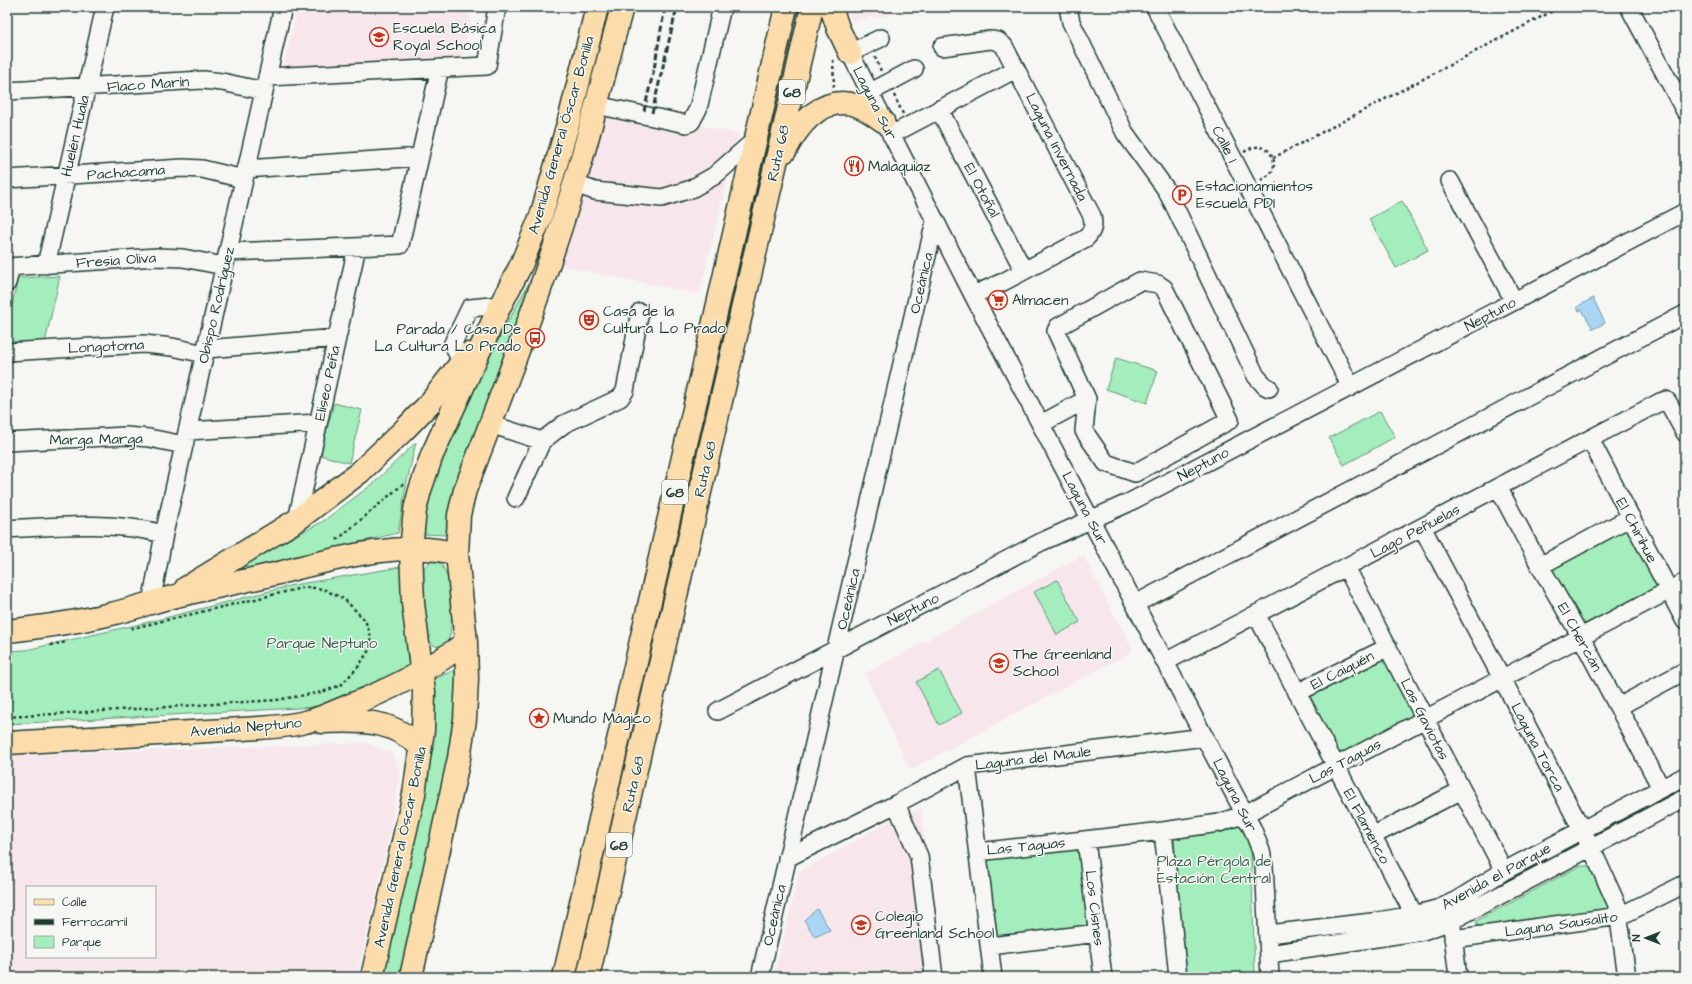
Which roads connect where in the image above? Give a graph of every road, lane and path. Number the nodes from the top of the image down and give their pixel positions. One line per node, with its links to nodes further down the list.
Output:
1 (105, 7): 21 (street, Huelén Huala)
2 (283, 7): 20 (street, Obispo Rodríguez)
3 (497, 7): 16 (street, Flaco Marín)
4 (597, 7): 49 (main road, Avenida General Óscar Bonilla)
5 (622, 7): 24 (main road, Avenida General Óscar Bonilla)
6 (722, 7): 24 (street)
7 (786, 7): 29 (main road, Ruta 68 / 68)
8 (812, 7): 35 (main road, Ruta 68 / 68)
9 (831, 7): 14 (main road)
10 (1068, 7): 56 (street)
11 (1155, 7): 31 (street, Calle 1)
12 (1560, 7): 32 (path)
13 (1629, 7): 26 (street)
14 (867, 45): 19 (path); 23 (street, Laguna Sur)
15 (942, 47): 18 (street)
16 (440, 68): 20 (street, Flaco Marín); 30 (street)
17 (914, 69): 19 (street)
18 (1016, 69): 25 (street); 45 (street, Laguna Invernada)
19 (888, 83): 23 (street); 27 (path)
20 (266, 84): 21 (street, Flaco Marín); 33 (street, Obispo Rodríguez)
21 (86, 87): 22 (street, Flaco Marín); 34 (street, Huelén Huala)
22 (7, 91)
23 (869, 92): 28 (street, Laguna Sur)
24 (596, 105): 38 (main road, Avenida General Óscar Bonilla)
25 (939, 110): 27 (street); 45 (street, El Otoñal)
26 (1685, 111)
27 (909, 125): 28 (street)
28 (887, 128): 35 (main road); 41 (street, Laguna Sur)
29 (755, 140): 38 (street); 136 (main road, Ruta 68 / 68)
30 (420, 157): 33 (street, Pachacama); 42 (street, Fresia Oliva)
31 (1232, 157): 32 (path); 39 (street, Calle 1)
32 (1273, 158): 39 (path)
33 (245, 174): 34 (street, Pachacama); 43 (street, Obispo Rodríguez)
34 (66, 176): 36 (street, Pachacama); 44 (street, Huelén Huala)
35 (772, 178): 137 (main road, Ruta 68 / 68)
36 (7, 179)
37 (1450, 181): 48 (street)
38 (575, 184): 59 (main road, Avenida General Óscar Bonilla)
39 (1248, 187): 55 (street, Calle 1)
40 (1685, 212): 48 (street, Neptuno)
41 (935, 221): 47 (street, Laguna Sur); 94 (street, Oceánica)
42 (357, 247): 43 (street, Fresia Oliva); 52 (street, Eliseo Peña)
43 (226, 259): 44 (street, Fresia Oliva); 54 (street, Obispo Rodríguez)
44 (46, 265): 46 (street, Fresia Oliva)
45 (1024, 271): 47 (street, Laguna Invernada)
46 (8, 272)
47 (973, 296): 60 (street, Laguna Sur)
48 (1514, 302): 55 (street, Neptuno)
49 (500, 306): 70 (main road); 76 (main road, Avenida General Óscar Bonilla)
50 (640, 312): 64 (street)
51 (1685, 314): 84 (street)
52 (337, 338): 54 (street, Longotoma); 58 (street, Eliseo Peña)
53 (7, 352): 54 (street, Longotoma)
54 (205, 352): 62 (street, Obispo Rodríguez)
55 (1351, 387): 71 (street, Neptuno)
56 (1269, 388)
57 (1087, 399): 57 (street); 60 (street)
58 (318, 423): 62 (street, Marga Marga); 70 (street, Eliseo Peña)
59 (490, 424): 64 (street); 77 (main road, Avenida General Óscar Bonilla)
60 (1041, 424): 71 (street, Laguna Sur)
61 (1685, 433): 63 (street, Lago Peñuelas)
62 (186, 438): 65 (street, Marga Marga); 74 (street, Obispo Rodríguez)
63 (1590, 439): 67 (street, Lago Peñuelas); 69 (street, El Chirihue)
64 (542, 441): 68 (street)
65 (7, 442)
66 (407, 480): 75 (path)
67 (1498, 487): 72 (street, Lago Peñuelas); 78 (street, El Chercán)
68 (516, 498)
69 (1631, 517): 78 (street); 82 (street, El Chirihue)
70 (297, 520): 83 (main road)
71 (1091, 520): 84 (street, Laguna Sur); 94 (street, Neptuno)
72 (1422, 527): 79 (street, Lago Peñuelas); 98 (street, Laguna Torca)
73 (7, 529): 74 (street)
74 (164, 534): 83 (street, Obispo Rodríguez)
75 (332, 541)
76 (411, 549): 77 (main road); 81 (main road); 96 (main road, Avenida General Óscar Bonilla)
77 (457, 554): 91 (main road, Avenida General Óscar Bonilla)
78 (1540, 566): 89 (street, El Chercán)
79 (1346, 567): 85 (street, Lago Peñuelas); 93 (street, Las Gaviotas)
80 (1685, 582): 82 (street, Las Taguas)
81 (270, 586): 83 (main road); 87 (path); 102 (path)
82 (1669, 590): 86 (street, El Chirihue); 89 (street, Las Taguas)
83 (161, 600): 88 (main road)
84 (1135, 604): 95 (street, Laguna Sur)
85 (1256, 614): 95 (street, Lago Peñuelas); 99 (street, El Flamenco)
86 (1685, 621)
87 (124, 630)
88 (7, 631)
89 (1581, 637): 98 (street, Las Taguas); 100 (street, El Chercán)
90 (73, 641): 92 (path)
91 (466, 642): 96 (main road, Avenida Neptuno); 135 (main road, Avenida General Óscar Bonilla)
92 (44, 645)
93 (1388, 647): 99 (street, El Caiquén); 103 (street, Las Gaviotas)
94 (837, 649): 101 (street, Neptuno); 122 (street, Oceánica)
95 (1165, 662): 105 (street, Laguna Sur)
96 (421, 671): 104 (main road, Avenida Neptuno); 107 (main road, Avenida General Óscar Bonilla)
97 (1685, 671): 100 (street)
98 (1502, 678): 103 (street, Las Taguas); 116 (street, Laguna Torca)
99 (1297, 693): 109 (street, El Flamenco)
100 (1618, 707): 111 (street, El Chercán)
101 (718, 712)
102 (7, 717)
103 (1425, 719): 109 (street, Las Taguas); 112 (street, Las Gaviotas)
104 (306, 722): 106 (main road, Avenida Neptuno); 107 (main road)
105 (1205, 737): 108 (street, Laguna del Maule); 115 (street, Laguna Sur)
106 (7, 743)
107 (421, 747): 134 (main road, Avenida General Óscar Bonilla)
108 (967, 766): 114 (street, Laguna del Maule); 121 (street)
109 (1336, 766): 115 (street, Las Taguas); 118 (street, El Flamenco)
110 (1685, 776): 111 (street, Avenida el Parque)
111 (1661, 788): 116 (street, Avenida el Parque)
112 (1462, 790): 118 (street); 123 (street, Las Gaviotas)
113 (1685, 798): 120 (street, Avenida el Parque)
114 (896, 804): 122 (street, Laguna del Maule); 139 (street)
115 (1245, 814): 117 (street, Las Taguas); 130 (street, Laguna Sur)
116 (1582, 830): 120 (street, Laguna Torca); 123 (street, Avenida el Parque)
117 (1163, 832): 119 (street, Las Taguas); 142 (street)
118 (1372, 836): 125 (street, El Flamenco)
119 (1086, 840): 121 (street, Las Taguas); 129 (street, Los Cisnes)
120 (1591, 847): 126 (street, Laguna Torca); 127 (street, Avenida el Parque)
121 (978, 852): 132 (street)
122 (787, 858): 138 (street, Oceánica)
123 (1504, 871): 125 (street, Avenida el Parque)
124 (1685, 884): 126 (street, Laguna Sausalito)
125 (1414, 915): 128 (street, El Flamenco); 130 (street, Avenida el Parque)
126 (1620, 916): 131 (street, Laguna Sausalito); 145 (street, Laguna Torca)
127 (1451, 921): 128 (street, Avenida el Parque); 131 (street)
128 (1423, 931): 133 (street, Avenida el Parque)
129 (1098, 933): 132 (street); 141 (street, Los Cisnes)
130 (1268, 934): 133 (street, Laguna Sur)
131 (1453, 939): 144 (street)
132 (990, 946): 140 (street)
133 (1269, 954): 143 (street, Laguna Sur)
134 (372, 977)
135 (410, 977)
136 (564, 977)
137 (588, 977)
138 (760, 977)
139 (934, 977)
140 (993, 977)
141 (1103, 977)
142 (1178, 977)
143 (1270, 977)
144 (1458, 977)
145 (1627, 977)

